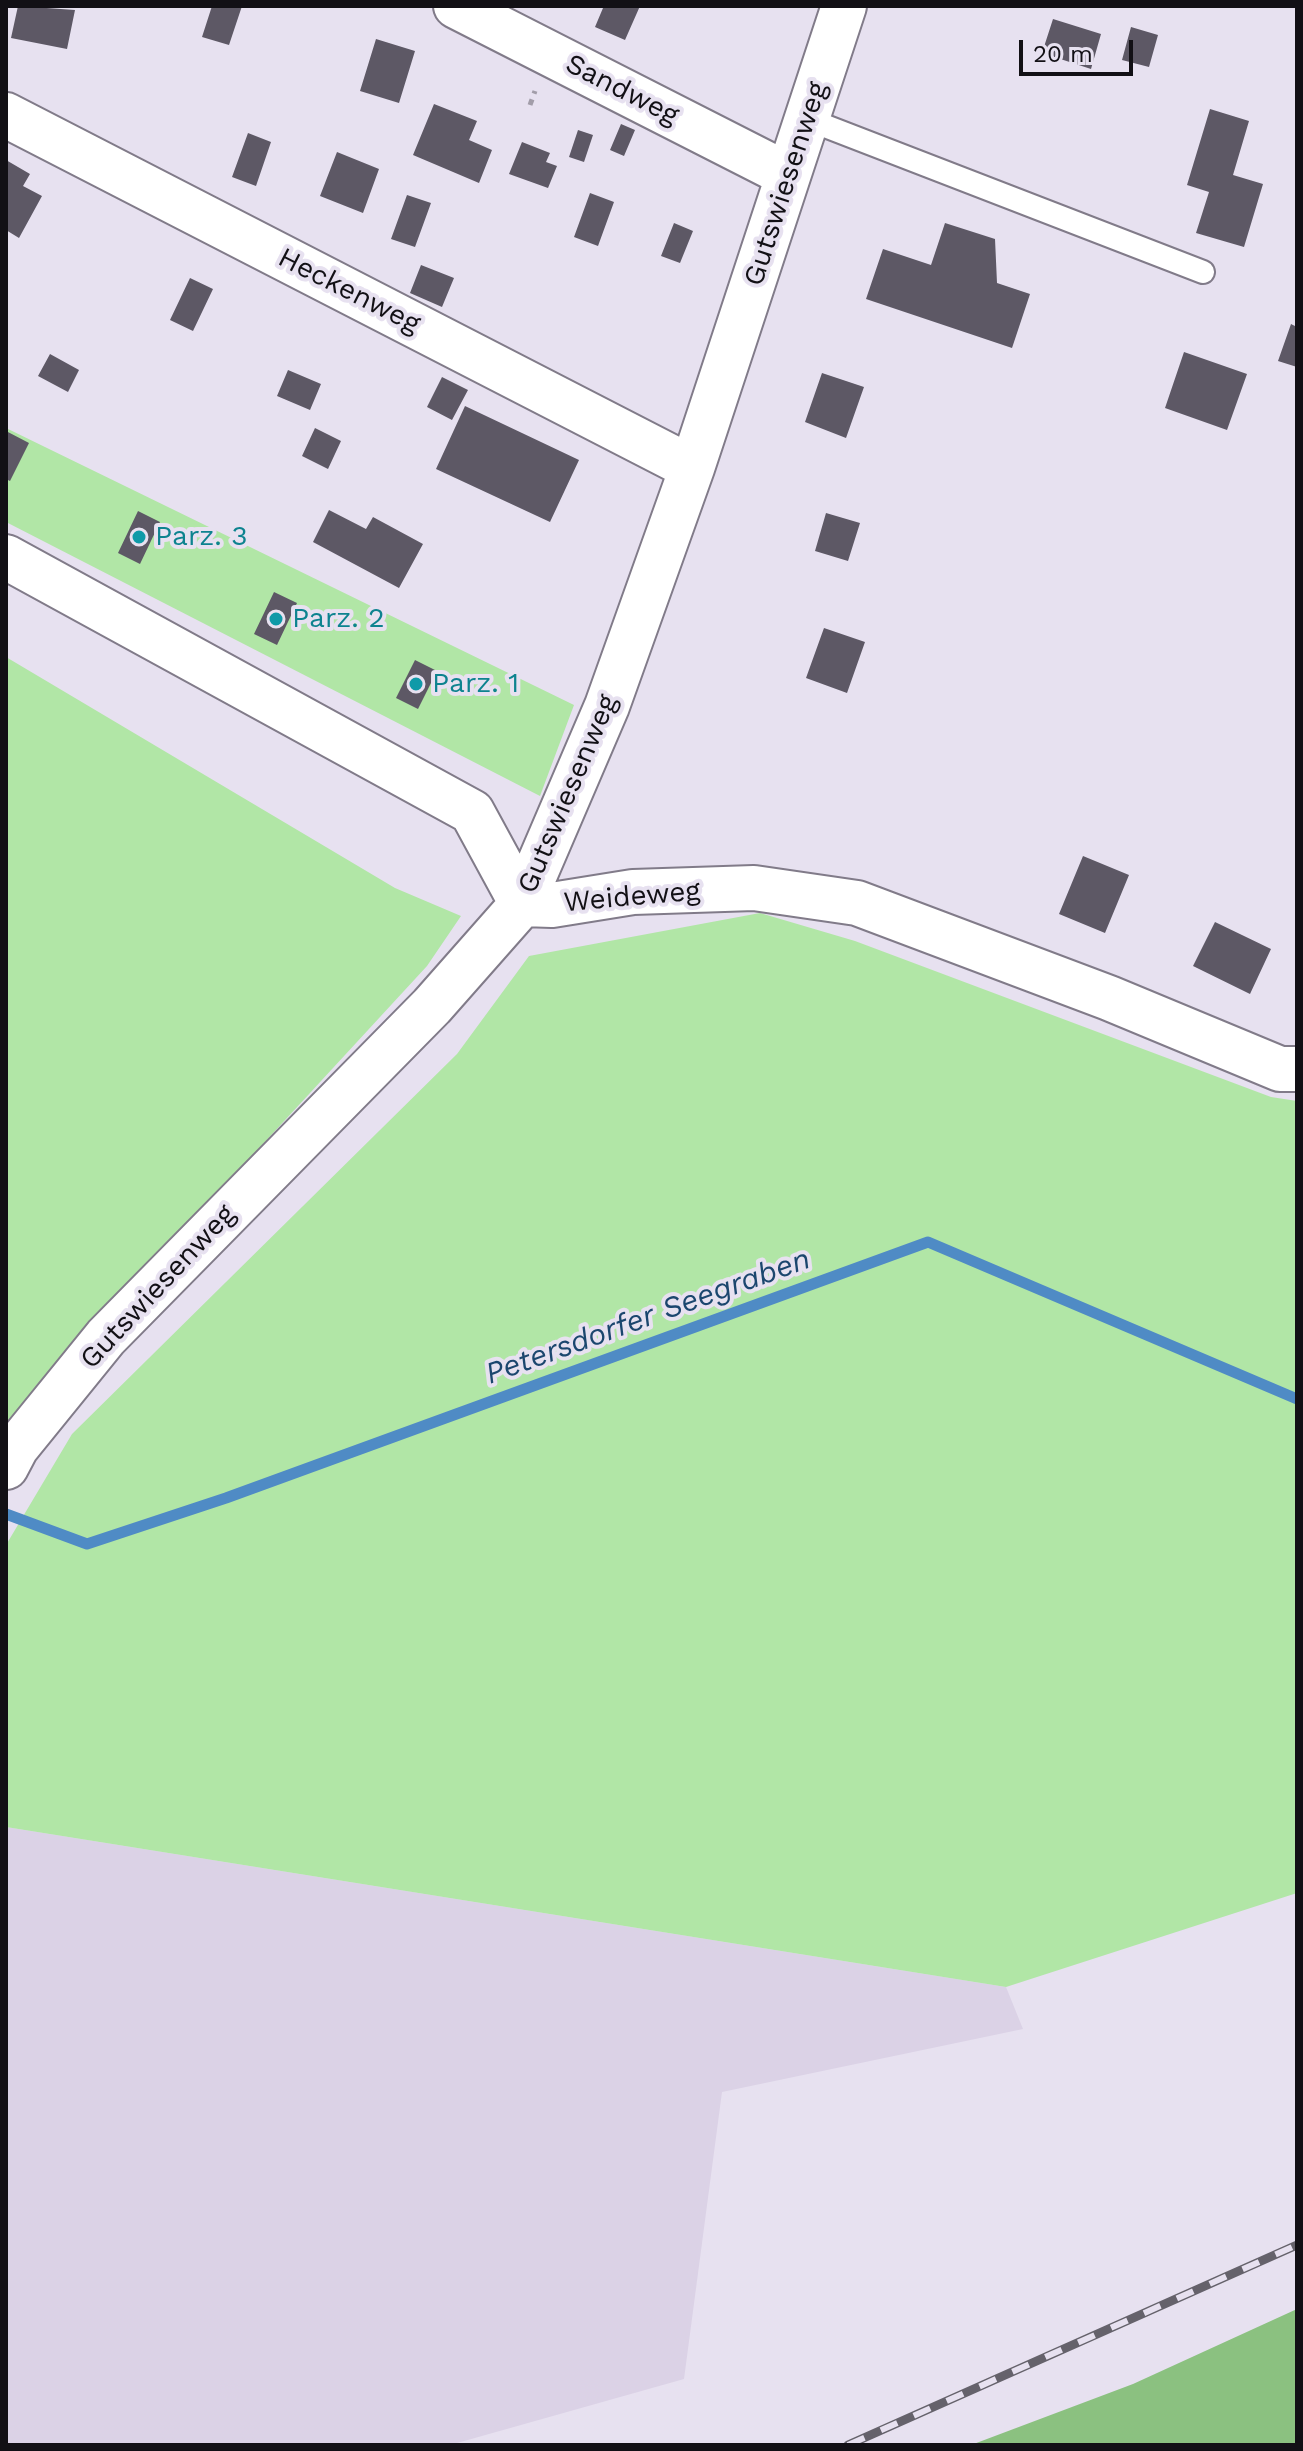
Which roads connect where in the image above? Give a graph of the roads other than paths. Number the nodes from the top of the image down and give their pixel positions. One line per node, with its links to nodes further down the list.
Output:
1 (456, 6): 5 (street, Sandweg)
2 (844, 6): 4 (street, Gutswiesenweg)
3 (6, 115): 7 (street, Heckenweg)
4 (807, 119): 5 (street, Gutswiesenweg); 6 (lane)
5 (788, 175): 7 (street, Gutswiesenweg)
6 (1203, 272)
7 (692, 468): 9 (street, Gutswiesenweg)
8 (6, 557): 9 (street, Weideweg)
9 (522, 904): 10 (street, Weideweg); 11 (street, Gutswiesenweg)
10 (1297, 1069)
11 (6, 1467)

